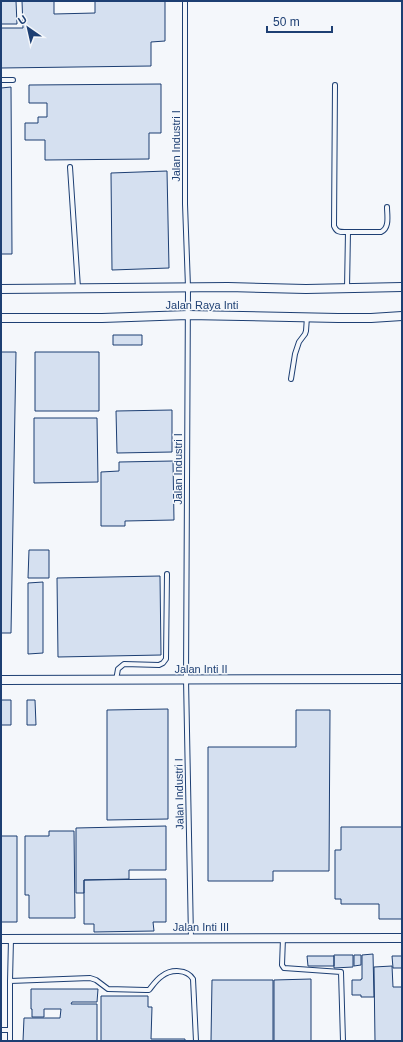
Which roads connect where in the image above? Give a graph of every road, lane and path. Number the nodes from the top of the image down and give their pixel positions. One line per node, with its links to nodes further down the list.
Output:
1 (185, 1): 8 (lane, Jalan Industri I)
2 (1, 80): 3 (lane)
3 (13, 80)
4 (335, 85): 7 (lane)
5 (70, 167): 11 (lane)
6 (387, 207): 7 (lane)
7 (348, 232): 12 (lane)
8 (188, 287): 11 (street, Jalan Raya Inti); 12 (street, Jalan Raya Inti); 13 (lane, Jalan Industri I)
9 (402, 287): 12 (street, Jalan Raya Inti)
10 (1, 289): 11 (street, Jalan Raya Inti)
11 (78, 289)
12 (347, 289)
13 (188, 315): 15 (street, Jalan Raya Inti); 16 (street, Jalan Raya Inti); 22 (lane, Jalan Industri I)
14 (402, 316): 15 (street, Jalan Raya Inti)
15 (307, 317): 17 (lane)
16 (1, 318)
17 (291, 379)
18 (167, 574): 21 (lane)
19 (402, 679): 22 (street, Jalan Inti II)
20 (1, 680): 21 (street, Jalan Inti II)
21 (116, 680): 22 (street, Jalan Inti II)
22 (186, 680): 23 (lane, Jalan Industri I)
23 (191, 938): 24 (street, Jalan Inti III); 27 (street, Jalan Inti III)
24 (283, 938): 25 (street, Jalan Inti III); 33 (lane)
25 (402, 938)
26 (1, 939): 27 (street, Jalan Inti III)
27 (11, 939): 28 (lane)
28 (10, 981): 30 (lane); 32 (lane)
29 (1, 1030): 30 (lane)
30 (10, 1030): 31 (lane)
31 (10, 1041)
32 (196, 1041)
33 (343, 1041)

